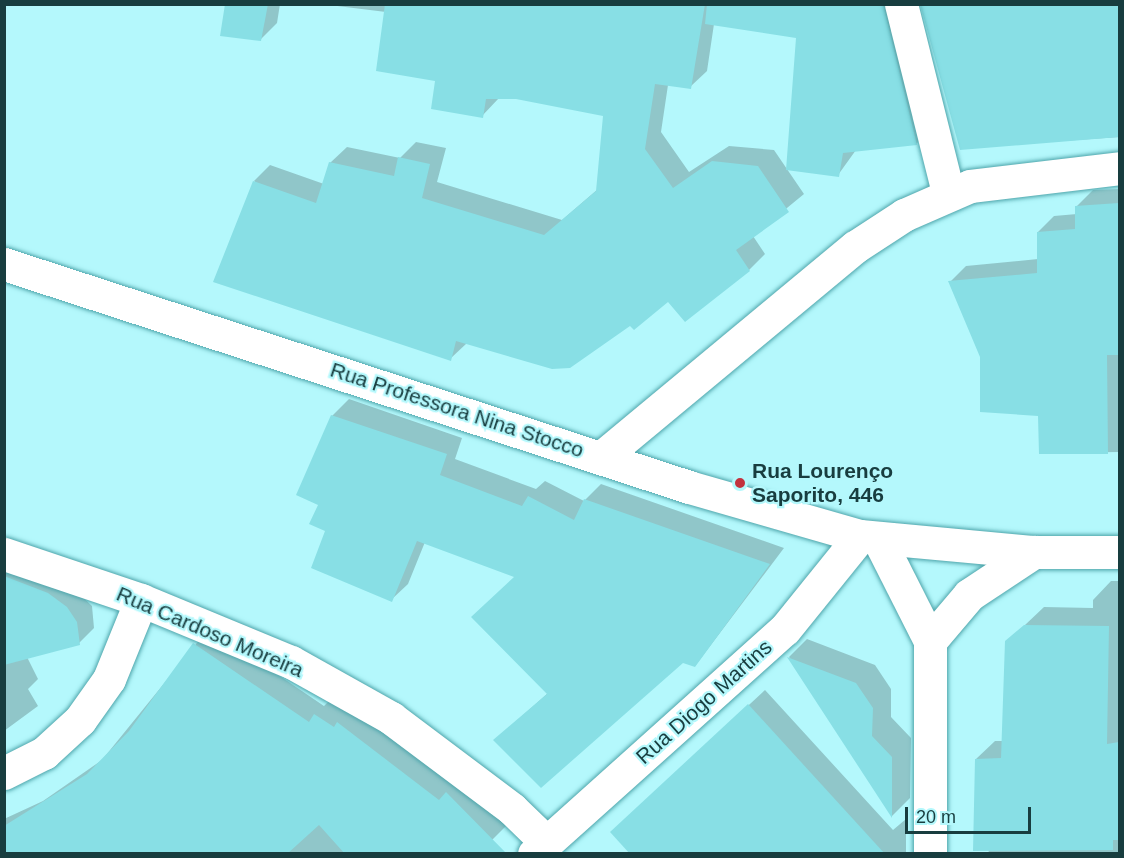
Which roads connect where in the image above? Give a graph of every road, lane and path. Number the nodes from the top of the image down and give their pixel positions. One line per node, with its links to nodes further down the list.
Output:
1 (901, 4): 3 (street)
2 (1119, 168): 3 (street, Rua Professora Nina Stocco)
3 (948, 192): 5 (street, Rua Professora Nina Stocco)
4 (4, 264): 5 (street, Rua Professora Nina Stocco)
5 (602, 457): 6 (street)
6 (870, 538): 7 (street); 11 (street); 13 (street, Rua Diogo Martins)
7 (1034, 552): 8 (street); 11 (street)
8 (1119, 552)
9 (4, 554): 10 (street, Rua Cardoso Moreira)
10 (141, 600): 12 (street); 13 (street, Rua Cardoso Moreira)
11 (930, 641): 14 (street)
12 (4, 773)
13 (540, 848)
14 (930, 854)

